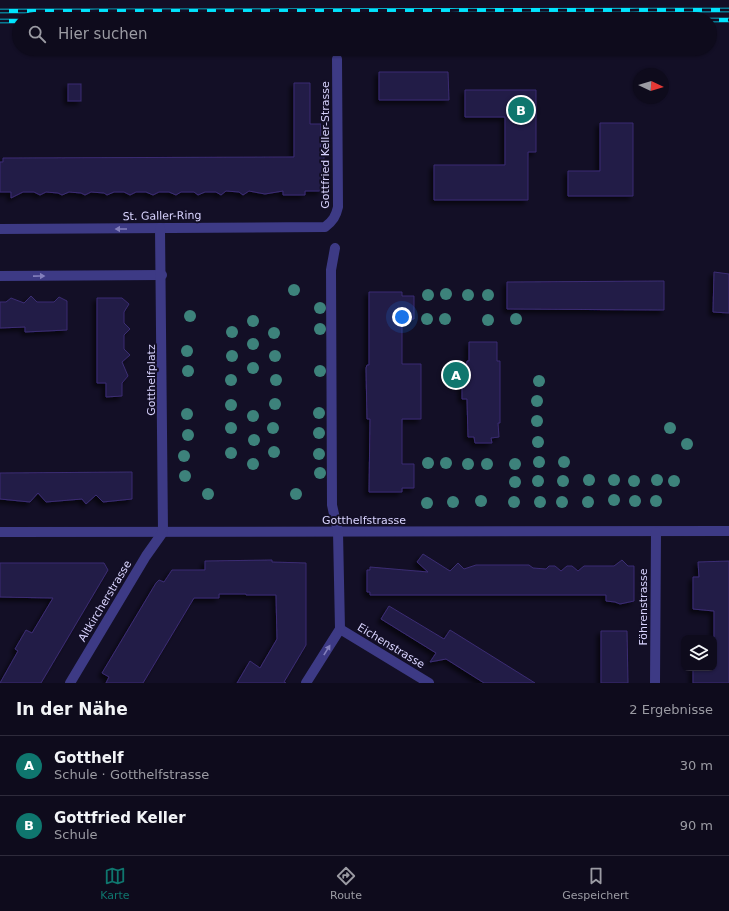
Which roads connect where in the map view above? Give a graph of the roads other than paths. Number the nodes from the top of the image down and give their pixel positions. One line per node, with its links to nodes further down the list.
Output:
1 (337, 59): 2 (street, Gottfried Keller-Strasse)
2 (325, 227): 3 (street, St. Galler-Ring)
3 (160, 228): 4 (street, St. Galler-Ring, one-way to 4); 6 (street, Gotthelfplatz)
4 (0, 229)
5 (335, 248): 11 (street)
6 (162, 275): 7 (street, one-way to 6); 10 (street, Gotthelfplatz)
7 (0, 276)
8 (729, 531): 12 (street, Gotthelfstrasse)
9 (0, 532): 10 (street, Gotthelfstrasse)
10 (163, 532): 11 (street, Gotthelfstrasse); 14 (street, Altkircherstrasse)
11 (338, 532): 12 (street, Gotthelfstrasse); 13 (street)
12 (656, 532): 17 (street, Föhrenstrasse)
13 (340, 629): 15 (street, one-way to 13); 16 (street, Eichenstrasse)
14 (70, 683)
15 (306, 683)
16 (429, 683)
17 (655, 683)

